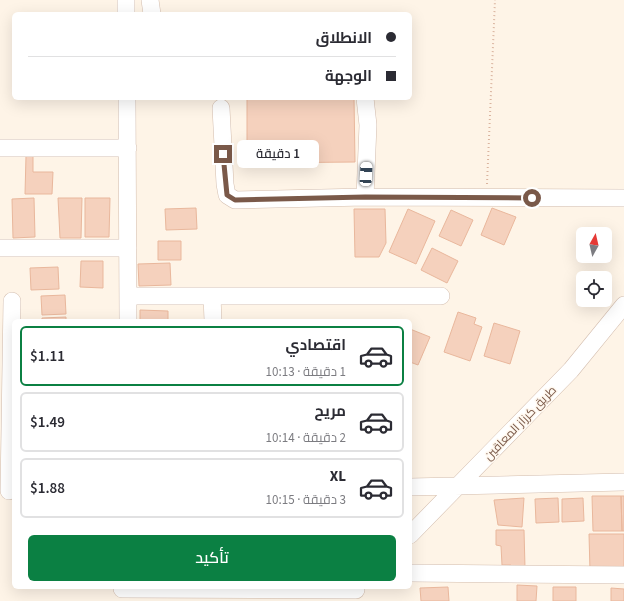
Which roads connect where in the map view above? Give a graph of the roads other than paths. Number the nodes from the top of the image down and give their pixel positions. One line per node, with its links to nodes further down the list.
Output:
1 (126, 0): 3 (street)
2 (150, 0): 4 (street)
3 (126, 12)
4 (152, 12)
5 (127, 100): 9 (street)
6 (365, 100): 10 (street)
7 (221, 108): 10 (street)
8 (0, 148): 9 (street)
9 (128, 148): 13 (street)
10 (365, 197): 11 (street)
11 (624, 198)
12 (0, 248): 13 (street)
13 (128, 248): 14 (street)
14 (128, 296): 15 (street); 19 (street)
15 (212, 296): 16 (street); 20 (street)
16 (442, 296)
17 (12, 301): 24 (street)
18 (624, 305): 23 (street, طريق كرزاز المعاقين)
19 (128, 319)
20 (213, 319)
21 (624, 482): 23 (street)
22 (412, 487): 23 (street)
23 (458, 487): 25 (street, طريق كرزاز المعاقين)
24 (8, 491)
25 (412, 533)
26 (412, 573): 27 (street)
27 (624, 574)
28 (123, 592): 29 (street)
29 (353, 593)

